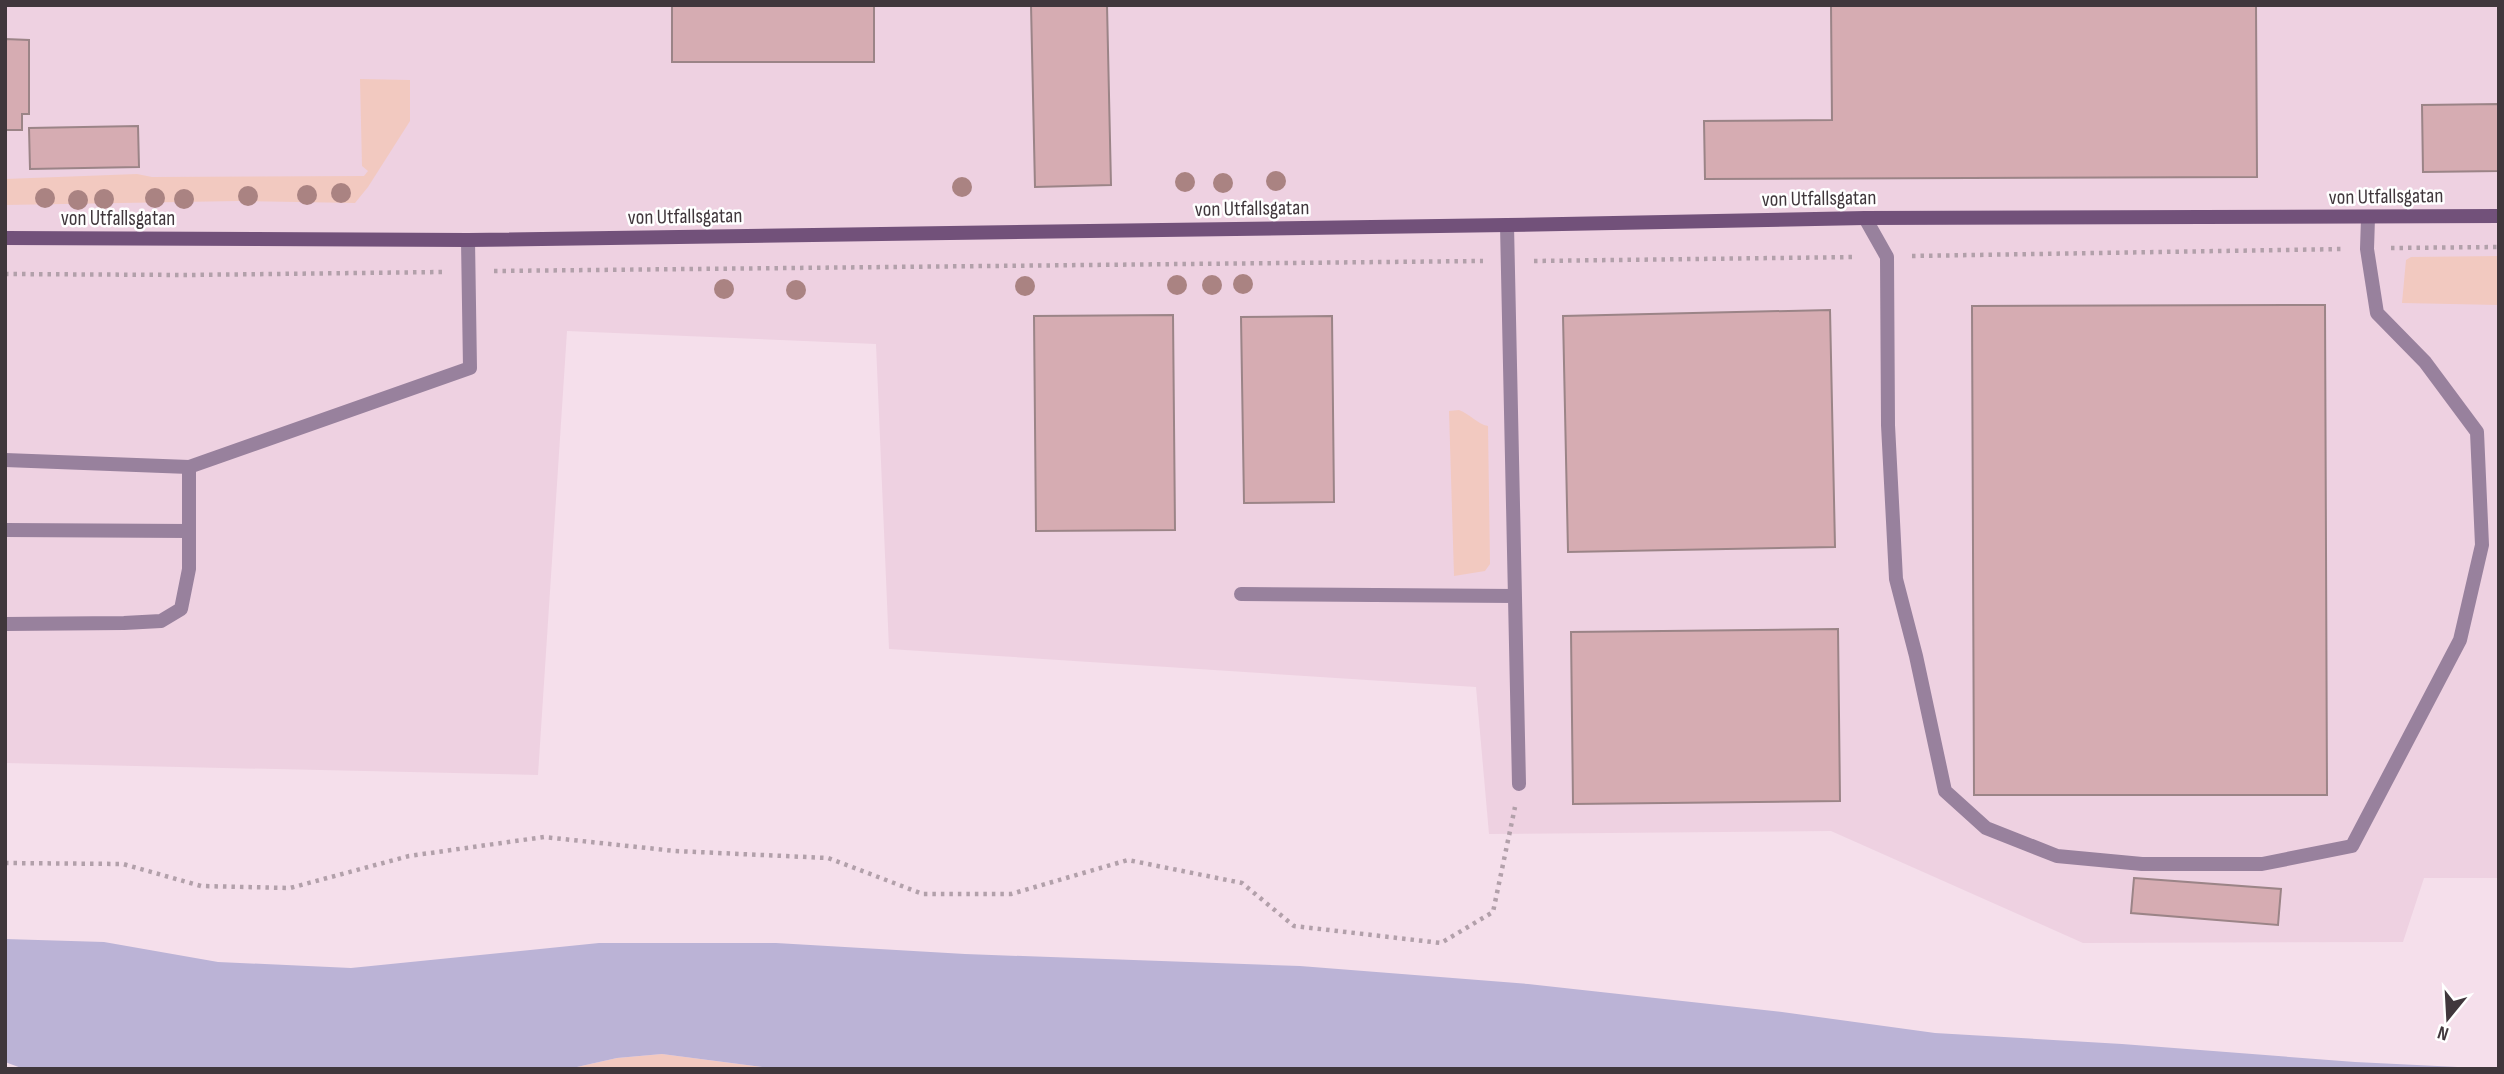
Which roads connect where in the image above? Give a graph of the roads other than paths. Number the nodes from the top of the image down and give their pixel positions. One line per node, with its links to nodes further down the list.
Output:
1 (2499, 216): 3 (street, von Utfallsgatan)
2 (1865, 218): 3 (street, von Utfallsgatan); 3 (lane); 4 (street, von Utfallsgatan)
3 (2368, 218)
4 (1507, 225): 6 (street, von Utfallsgatan); 12 (lane)
5 (5, 238): 6 (street, von Utfallsgatan)
6 (468, 240): 8 (lane)
7 (5, 460): 8 (lane)
8 (189, 467): 10 (lane)
9 (5, 530): 10 (lane)
10 (189, 531): 13 (lane)
11 (1241, 594): 12 (lane)
12 (1515, 596): 14 (lane)
13 (5, 624)
14 (1519, 784)

